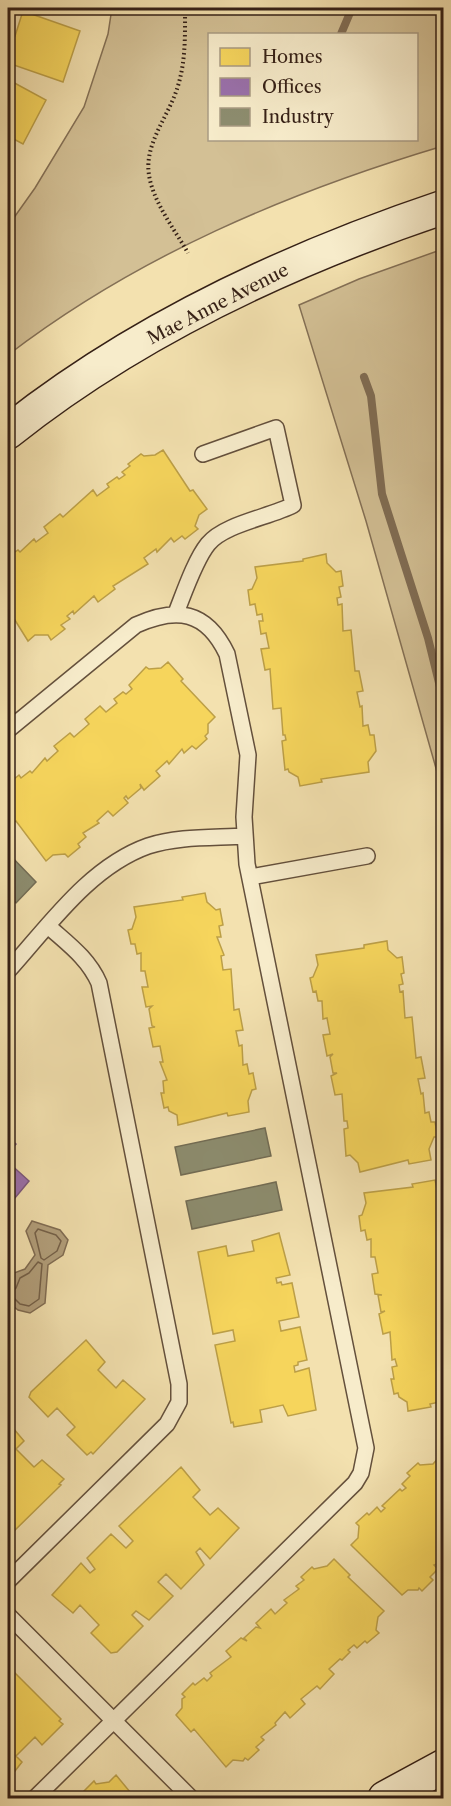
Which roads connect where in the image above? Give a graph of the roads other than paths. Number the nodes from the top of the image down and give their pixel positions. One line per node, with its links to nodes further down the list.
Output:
1 (444, 207): 2 (main road, Mae Anne Avenue)
2 (8, 432)
3 (203, 454): 4 (lane)
4 (176, 613): 5 (lane); 6 (lane)
5 (8, 730)
6 (245, 836): 8 (lane); 9 (lane)
7 (367, 856): 8 (lane)
8 (250, 877): 13 (lane)
9 (48, 926): 10 (lane); 11 (lane)
10 (8, 971)
11 (8, 1581)
12 (8, 1615): 13 (lane)
13 (114, 1719): 15 (lane); 16 (lane)
14 (444, 1766): 17 (main road)
15 (35, 1798)
16 (191, 1798)
17 (385, 1798)

